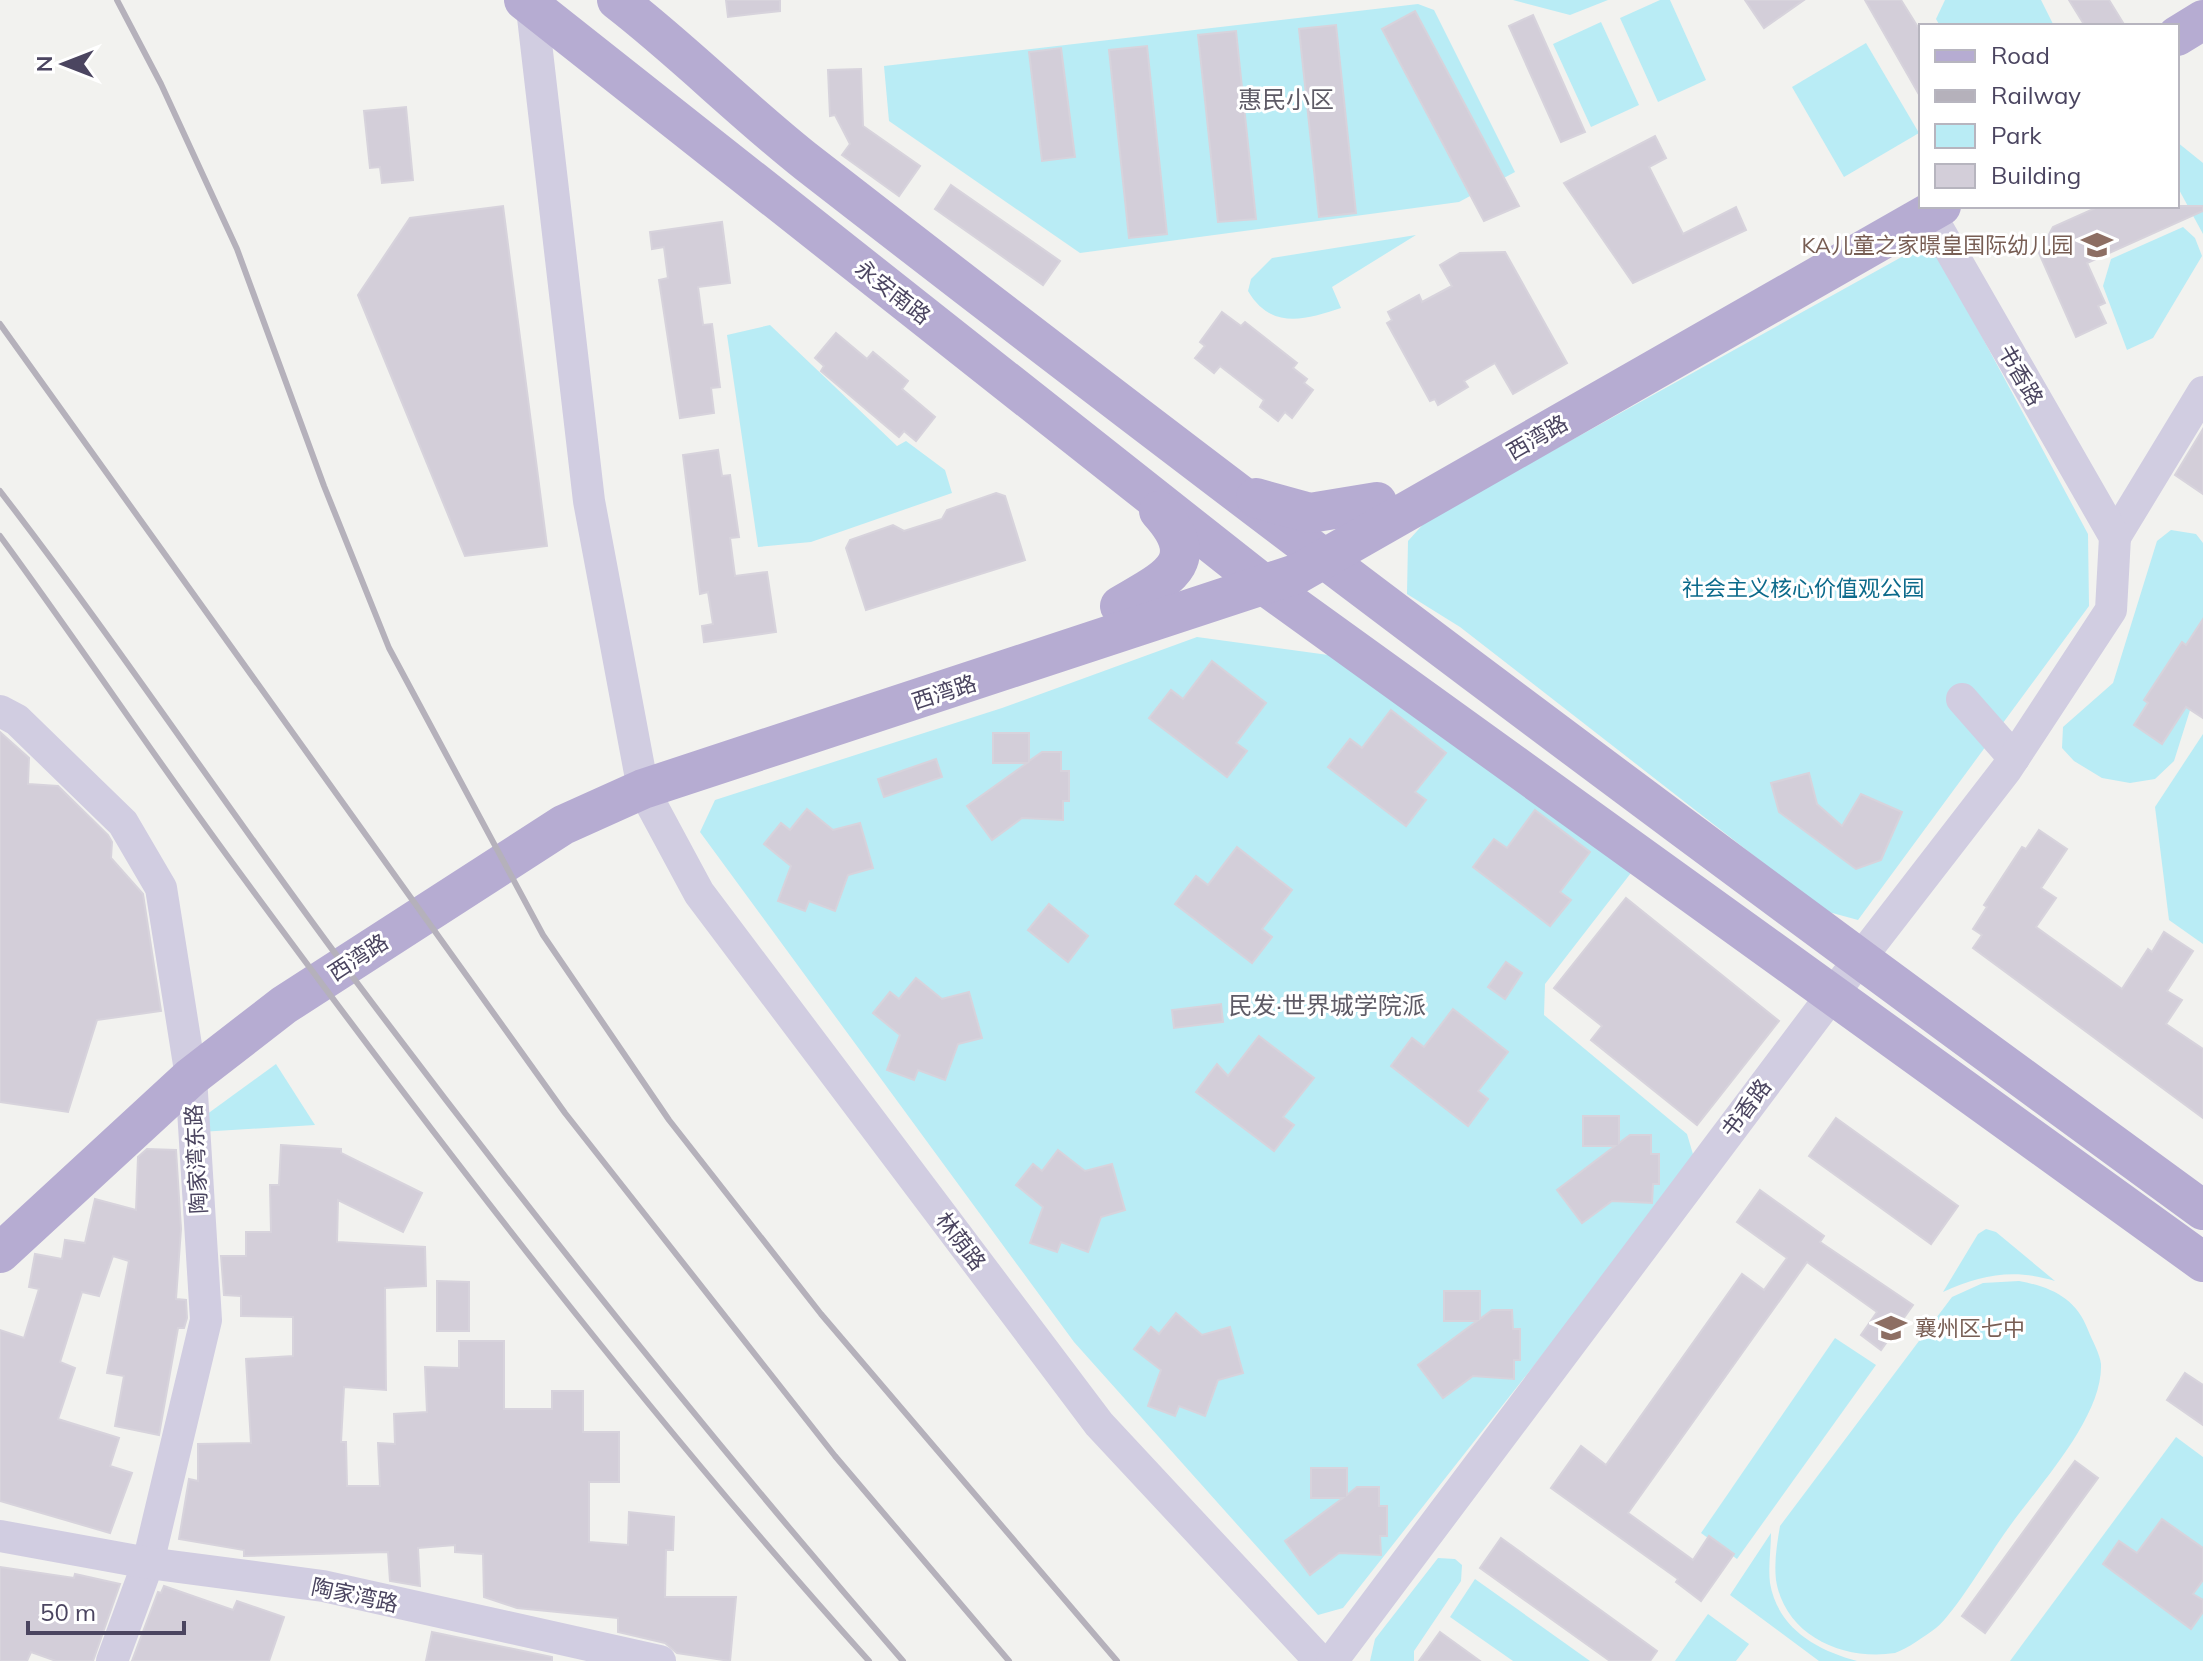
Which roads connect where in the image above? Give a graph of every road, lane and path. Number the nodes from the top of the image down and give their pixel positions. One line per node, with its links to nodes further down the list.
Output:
1 (617, 0): 7 (main road)
2 (529, 2): 8 (main road, 永安南路); 25 (street, 林荫路)
3 (2203, 20): 4 (main road)
4 (2179, 35)
5 (2203, 47): 6 (main road)
6 (2179, 61)
7 (708, 77): 8 (main road); 13 (main road)
8 (678, 122): 12 (main road, 永安南路)
9 (1921, 208): 14 (main road, 西湾路)
10 (1933, 208): 15 (street, 书香路)
11 (2203, 392): 15 (street, 书香路)
12 (1135, 484): 17 (main road, 永安南路); 18 (main road)
13 (1233, 490): 14 (main road); 16 (main road)
14 (1383, 513): 16 (main road, 西湾路); 19 (main road)
15 (2115, 537): 24 (street, 书香路)
16 (1316, 552): 17 (main road, 西湾路); 19 (main road)
17 (1251, 575): 18 (main road, 西湾路); 20 (main road, 西湾路); 21 (main road, 永安南路)
18 (1120, 606): 25 (main road, 西湾路)
19 (1406, 619): 26 (main road)
20 (1162, 620): 21 (main road); 25 (main road, 西湾路)
21 (1345, 643): 27 (main road, 永安南路)
22 (1962, 699): 24 (street)
23 (0, 711): 28 (street, 陶家湾东路)
24 (2014, 758): 26 (street, 书香路)
25 (641, 777): 28 (main road, 西湾路); 38 (street, 林荫路)
26 (1859, 959): 27 (street, 书香路); 29 (main road)
27 (1832, 995): 32 (main road, 永安南路); 39 (street, 书香路)
28 (189, 1061): 30 (main road, 西湾路); 31 (main road, 西湾路); 34 (street, 陶家湾东路)
29 (2203, 1210)
30 (0, 1216)
31 (0, 1253)
32 (2203, 1262)
33 (0, 1536): 34 (street, 陶家湾路)
34 (148, 1563): 35 (street, 陶家湾路); 36 (street, 陶家湾东路)
35 (614, 1656): 37 (street, 陶家湾路)
36 (112, 1661)
37 (660, 1661)
38 (1320, 1661)
39 (1332, 1661)

